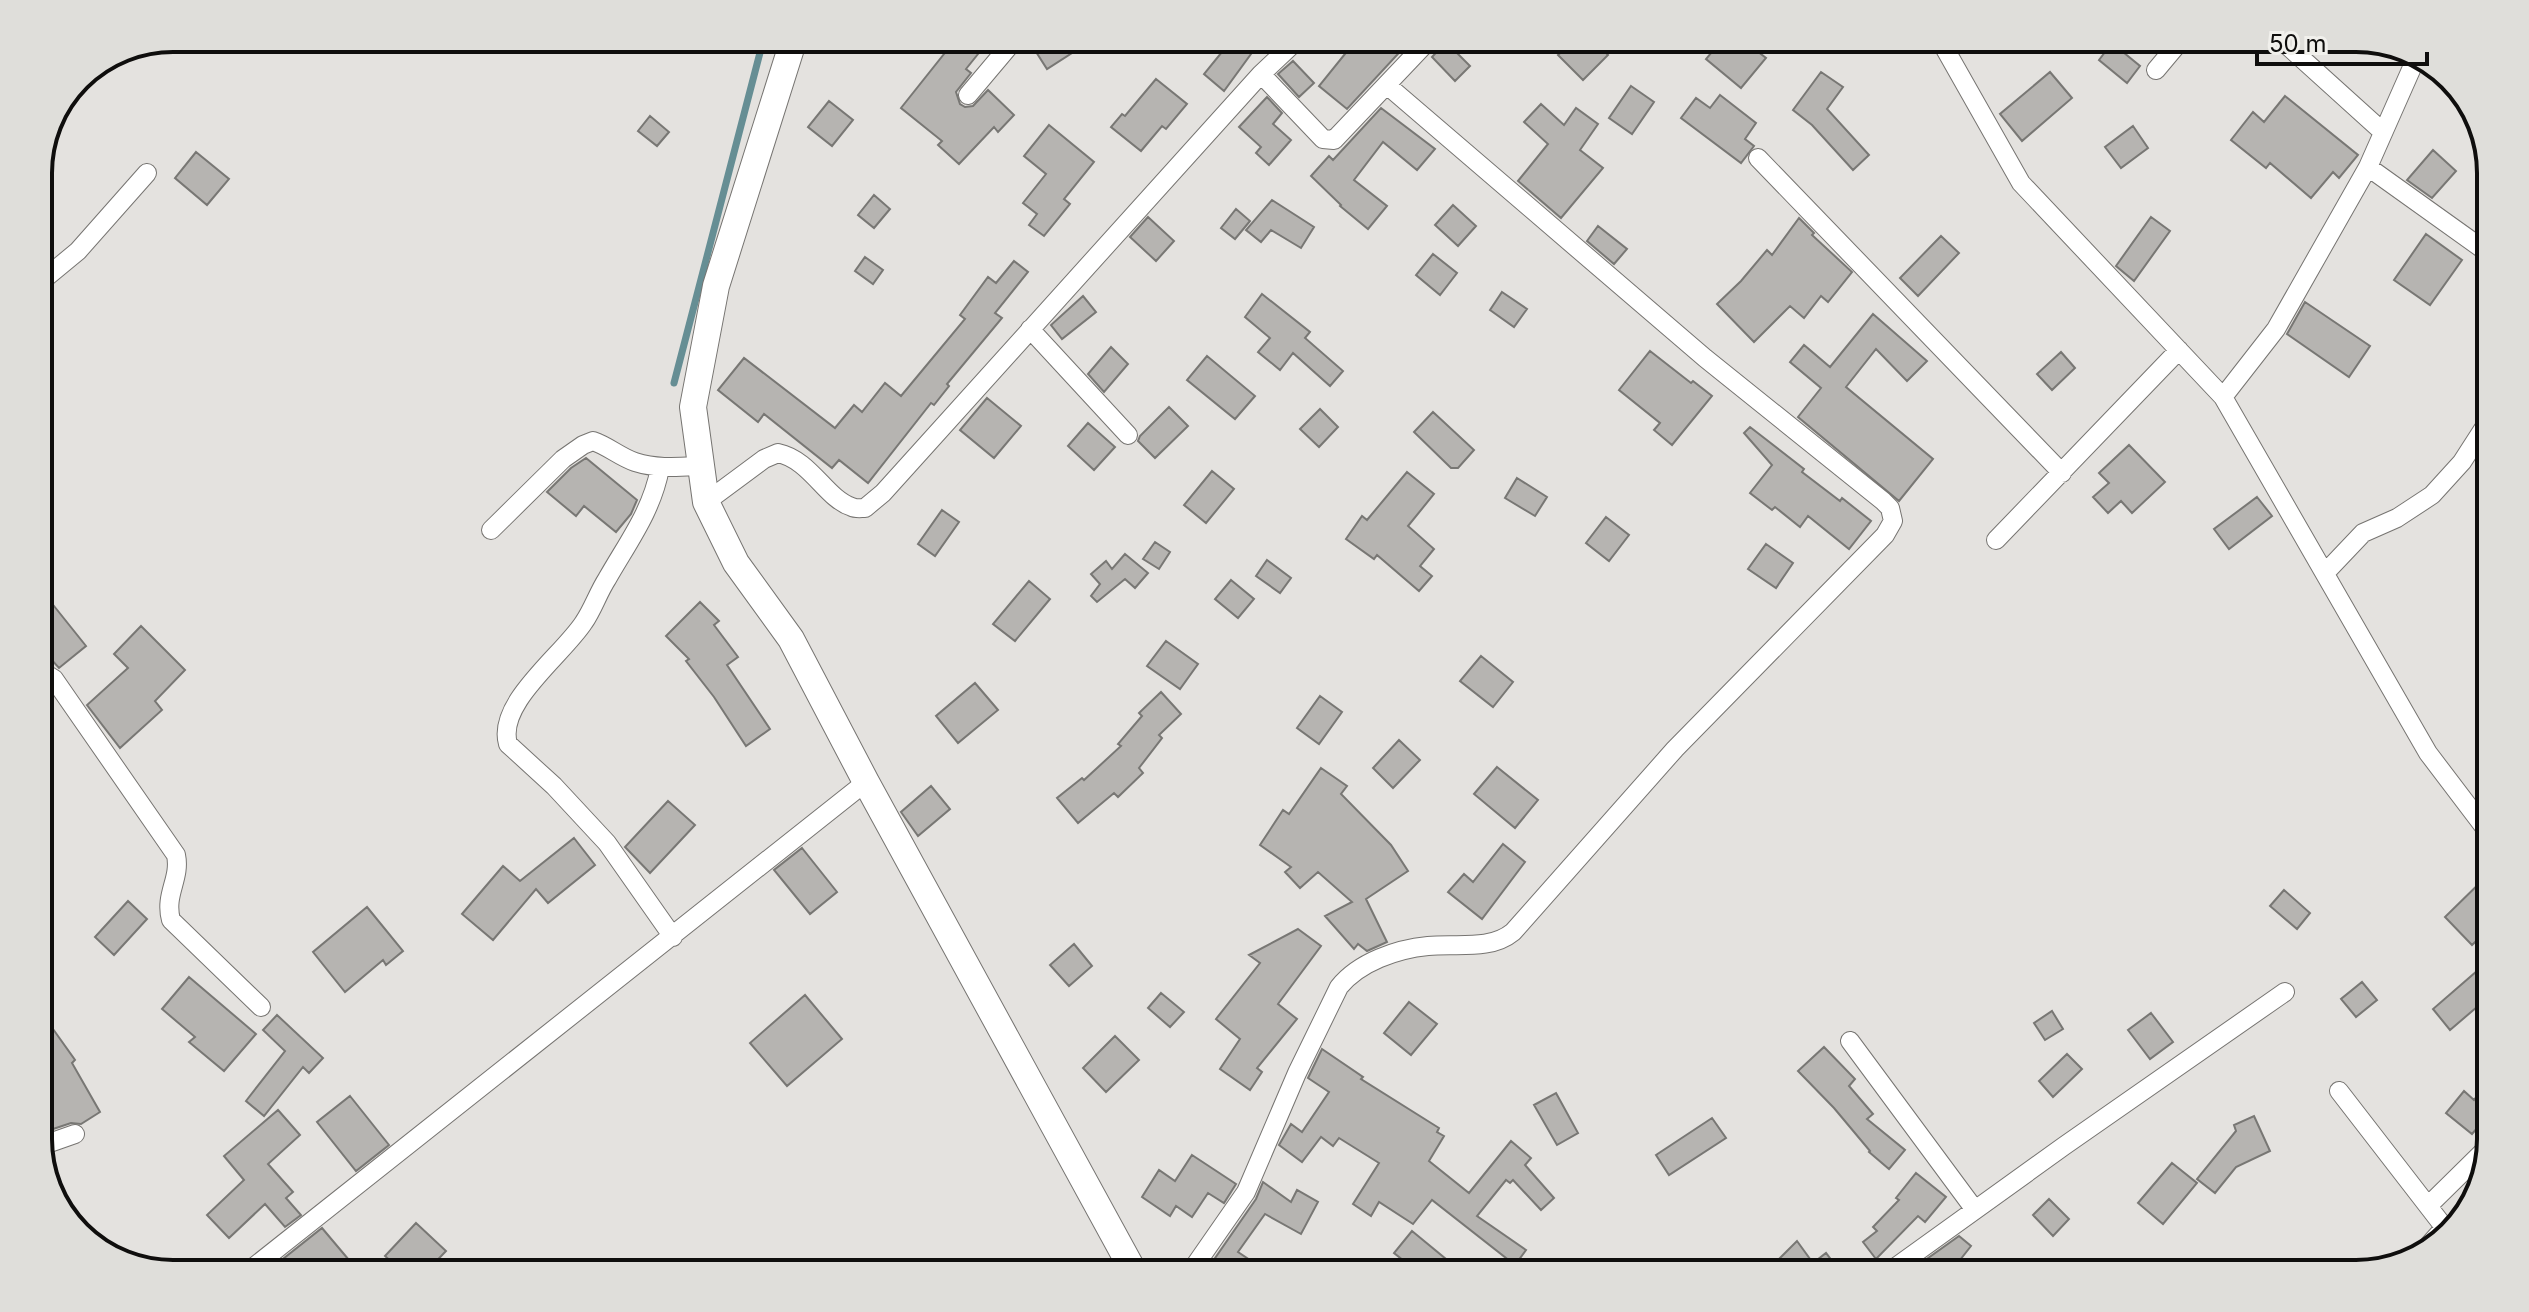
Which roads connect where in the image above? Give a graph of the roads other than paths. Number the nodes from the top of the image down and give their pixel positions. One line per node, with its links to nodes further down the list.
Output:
1 (790, 52): 24 (street)
2 (1004, 52): 12 (street)
3 (1284, 52): 10 (street)
4 (1418, 52): 11 (street)
5 (1947, 52): 20 (street)
6 (2171, 52): 9 (street)
7 (2294, 52): 13 (street)
8 (2413, 66): 13 (street)
9 (2156, 70)
10 (1261, 74): 11 (street); 19 (street)
11 (1388, 86): 47 (street)
12 (968, 95)
13 (2383, 132): 15 (street)
14 (1758, 158): 26 (street)
15 (2368, 167): 17 (street); 21 (street)
16 (147, 173): 18 (street)
17 (2477, 245)
18 (52, 272)
19 (1030, 329): 22 (street); 27 (street)
20 (2179, 350): 21 (street); 26 (street)
21 (2223, 397): 30 (street)
22 (1128, 435)
23 (2477, 439): 30 (street)
24 (701, 466): 25 (street); 27 (street)
25 (660, 468): 28 (street); 34 (street)
26 (2062, 473): 29 (street)
27 (706, 502): 32 (street)
28 (491, 530)
29 (1996, 540)
30 (2325, 573): 33 (street)
31 (52, 678): 36 (street)
32 (866, 782): 34 (street); 46 (street)
33 (2477, 818)
34 (673, 937): 45 (street)
35 (2285, 992): 43 (street)
36 (261, 1007)
37 (1850, 1041): 43 (street)
38 (2339, 1091): 42 (street)
39 (75, 1134): 40 (street)
40 (52, 1142)
41 (2475, 1159): 42 (street)
42 (2428, 1206): 44 (street)
43 (1975, 1210): 48 (street)
44 (2442, 1224)
45 (263, 1260)
46 (1127, 1260)
47 (1199, 1260)
48 (1905, 1260)

